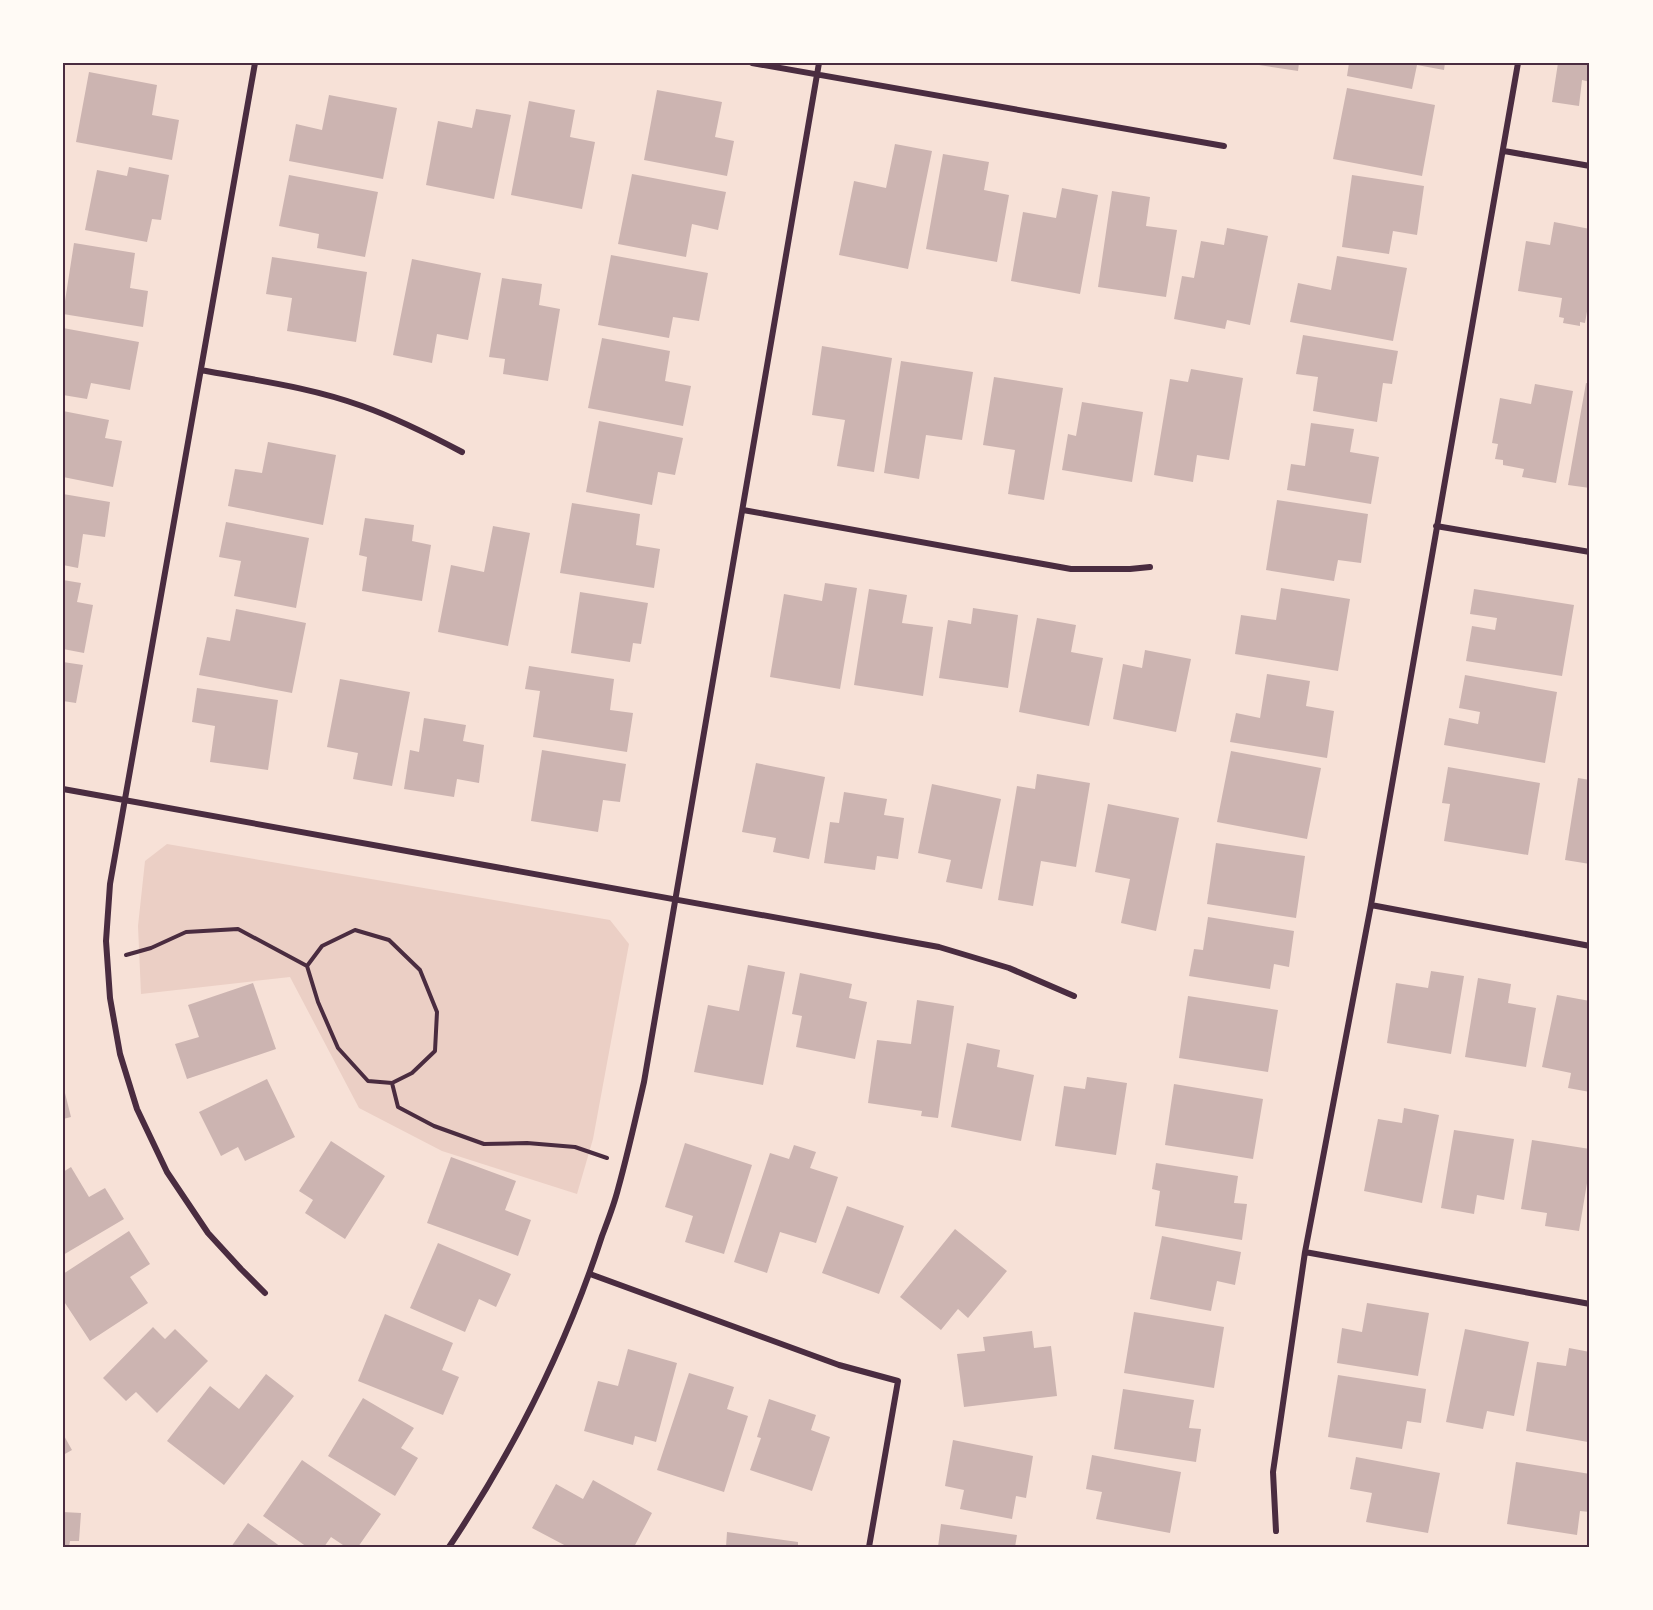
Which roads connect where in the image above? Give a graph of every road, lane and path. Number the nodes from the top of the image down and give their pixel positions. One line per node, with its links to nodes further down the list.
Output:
1 (255, 63): 9 (street)
2 (752, 63): 5 (street)
3 (819, 63): 5 (street)
4 (1518, 63): 7 (street)
5 (817, 74): 6 (street); 11 (street)
6 (1224, 146)
7 (1503, 151): 8 (street); 12 (street)
8 (1590, 166)
9 (201, 370): 10 (street); 16 (street)
10 (462, 452)
11 (743, 510): 14 (street); 17 (street)
12 (1436, 526): 13 (street); 18 (street)
13 (1590, 552)
14 (1150, 567)
15 (63, 789): 16 (street)
16 (124, 800): 17 (street); 20 (street)
17 (676, 899): 22 (street); 24 (street)
18 (1371, 905): 19 (street); 25 (street)
19 (1590, 946)
20 (108, 960): 21 (path); 27 (street)
21 (307, 966): 23 (path); 23 (path)
22 (1074, 996)
23 (392, 1083): 24 (path)
24 (624, 1164): 26 (street)
25 (1305, 1252): 28 (street); 29 (street)
26 (590, 1274): 30 (street); 31 (street)
27 (266, 1293)
28 (1590, 1304)
29 (1276, 1531)
30 (449, 1547)
31 (869, 1547)

